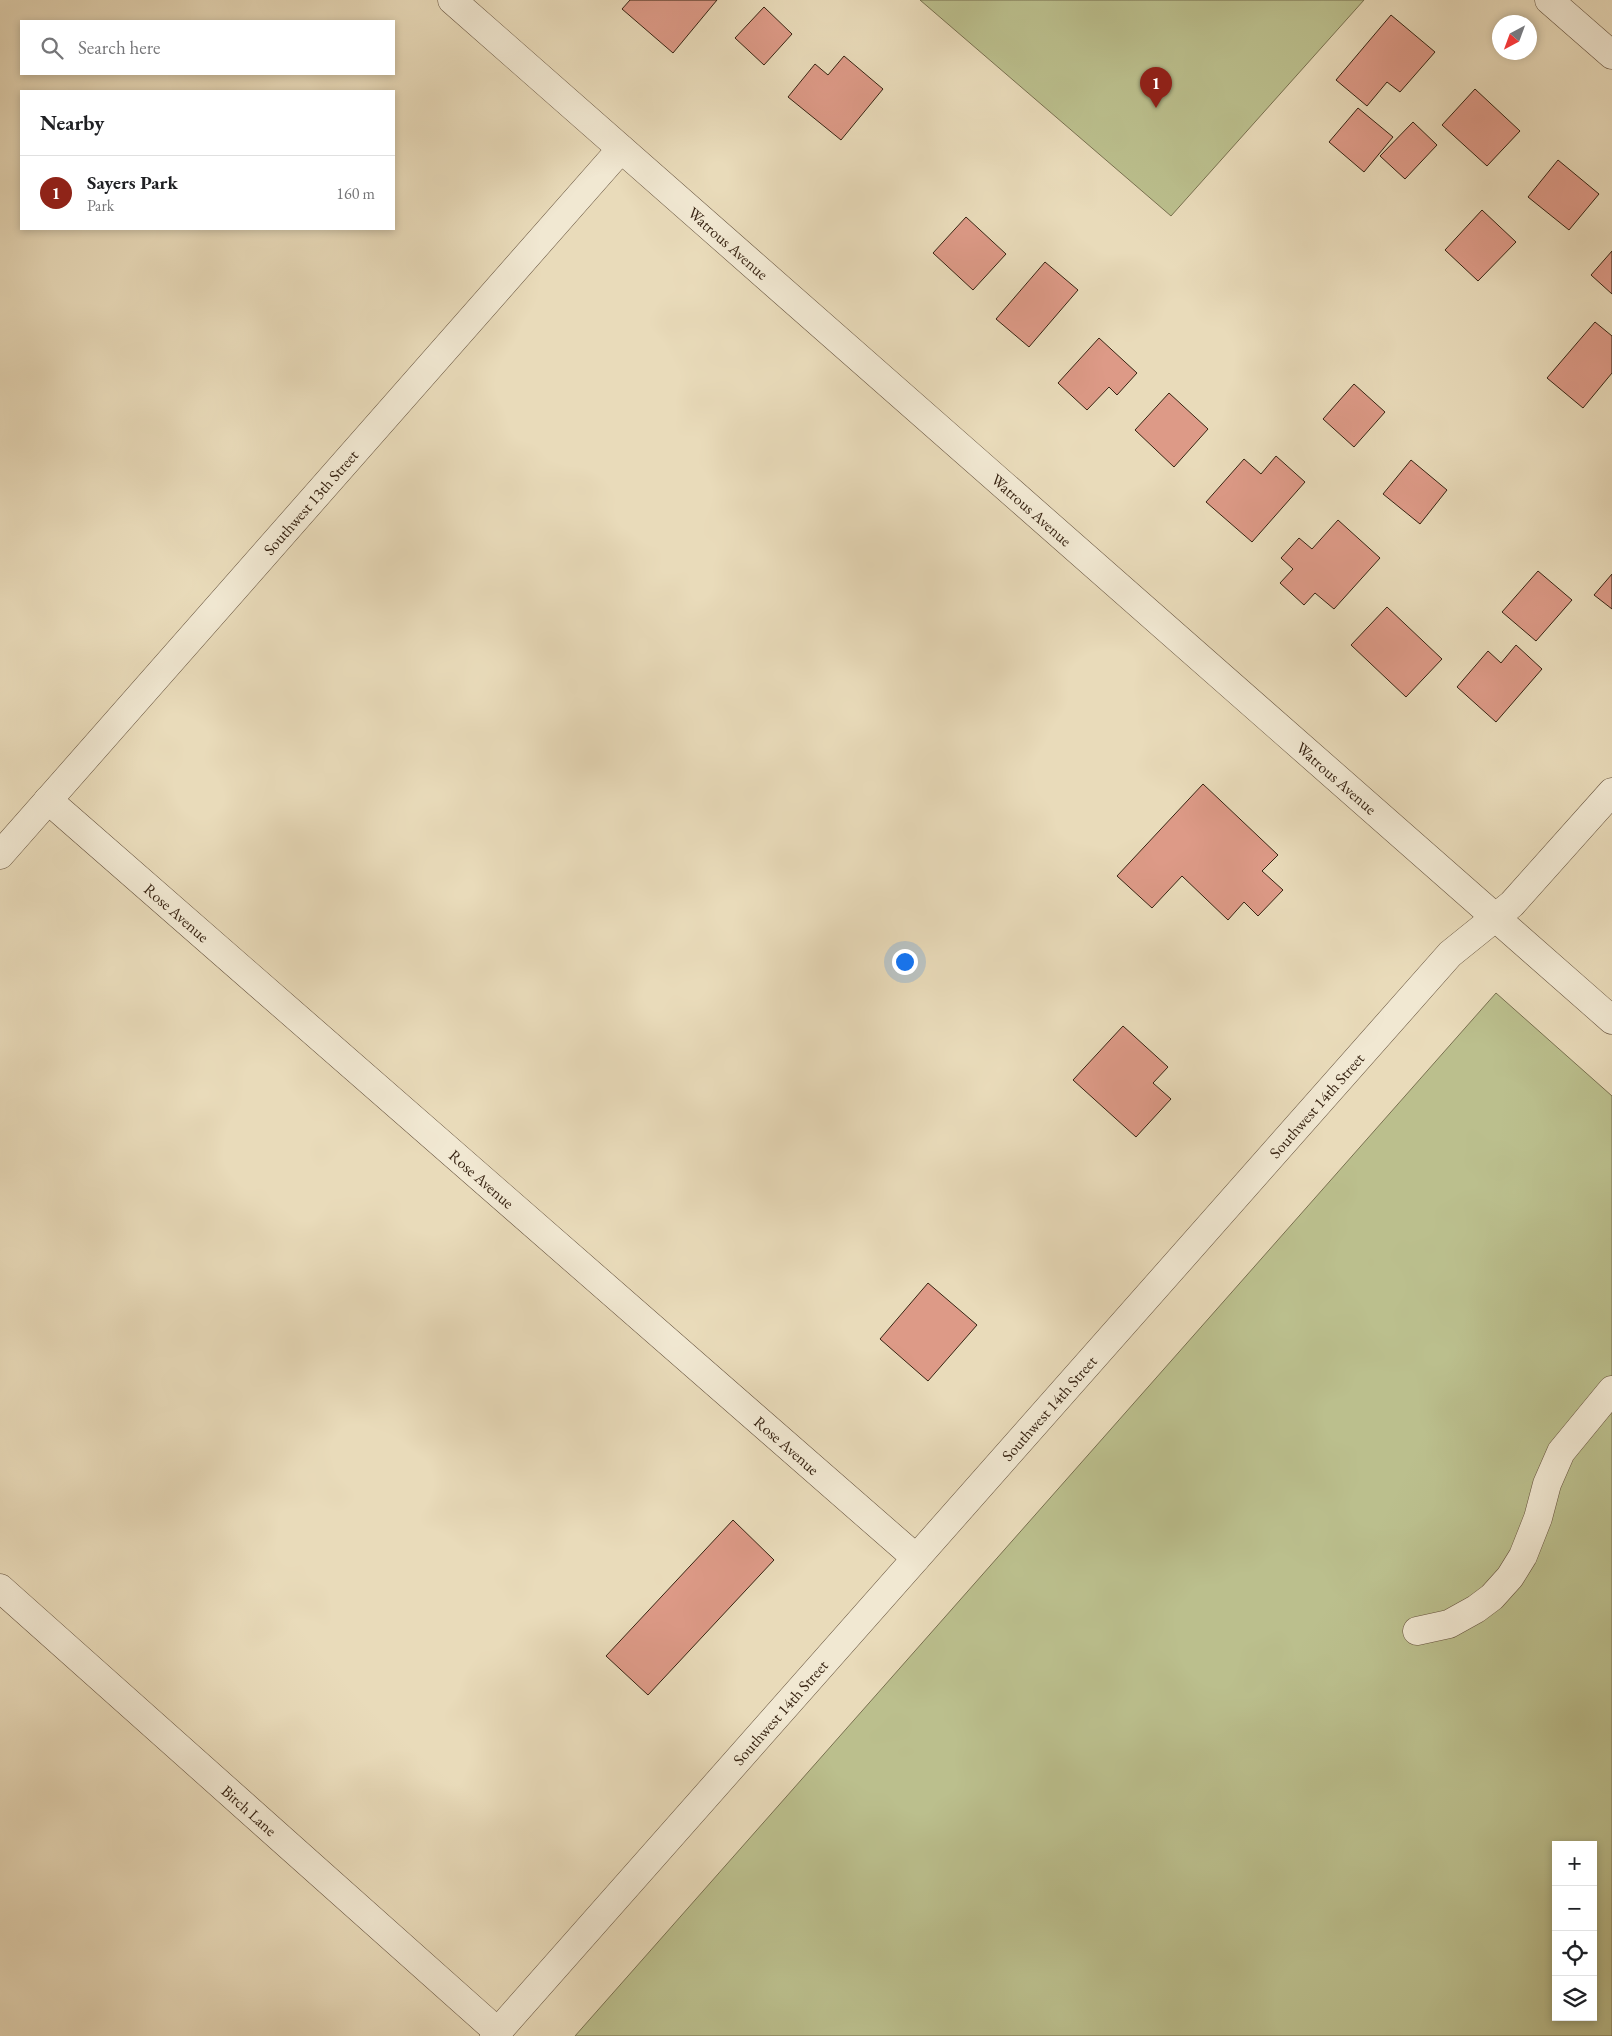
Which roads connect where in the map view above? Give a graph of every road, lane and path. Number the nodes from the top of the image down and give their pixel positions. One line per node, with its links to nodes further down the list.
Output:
1 (452, 0): 4 (street, Watrous Avenue)
2 (1549, 0): 3 (street)
3 (1612, 55)
4 (621, 150): 6 (street, Southwest 13th Street); 8 (street, Watrous Avenue)
5 (1612, 792): 8 (street, Southwest 14th Street)
6 (48, 800): 7 (street, Southwest 13th Street); 11 (street, Rose Avenue)
7 (0, 855)
8 (1495, 919): 9 (street, Watrous Avenue); 11 (street, Southwest 14th Street)
9 (1612, 1020)
10 (1612, 1390): 13 (street)
11 (916, 1558): 14 (street, Southwest 14th Street)
12 (0, 1588): 14 (street, Birch Lane)
13 (1417, 1630)
14 (496, 2034)

